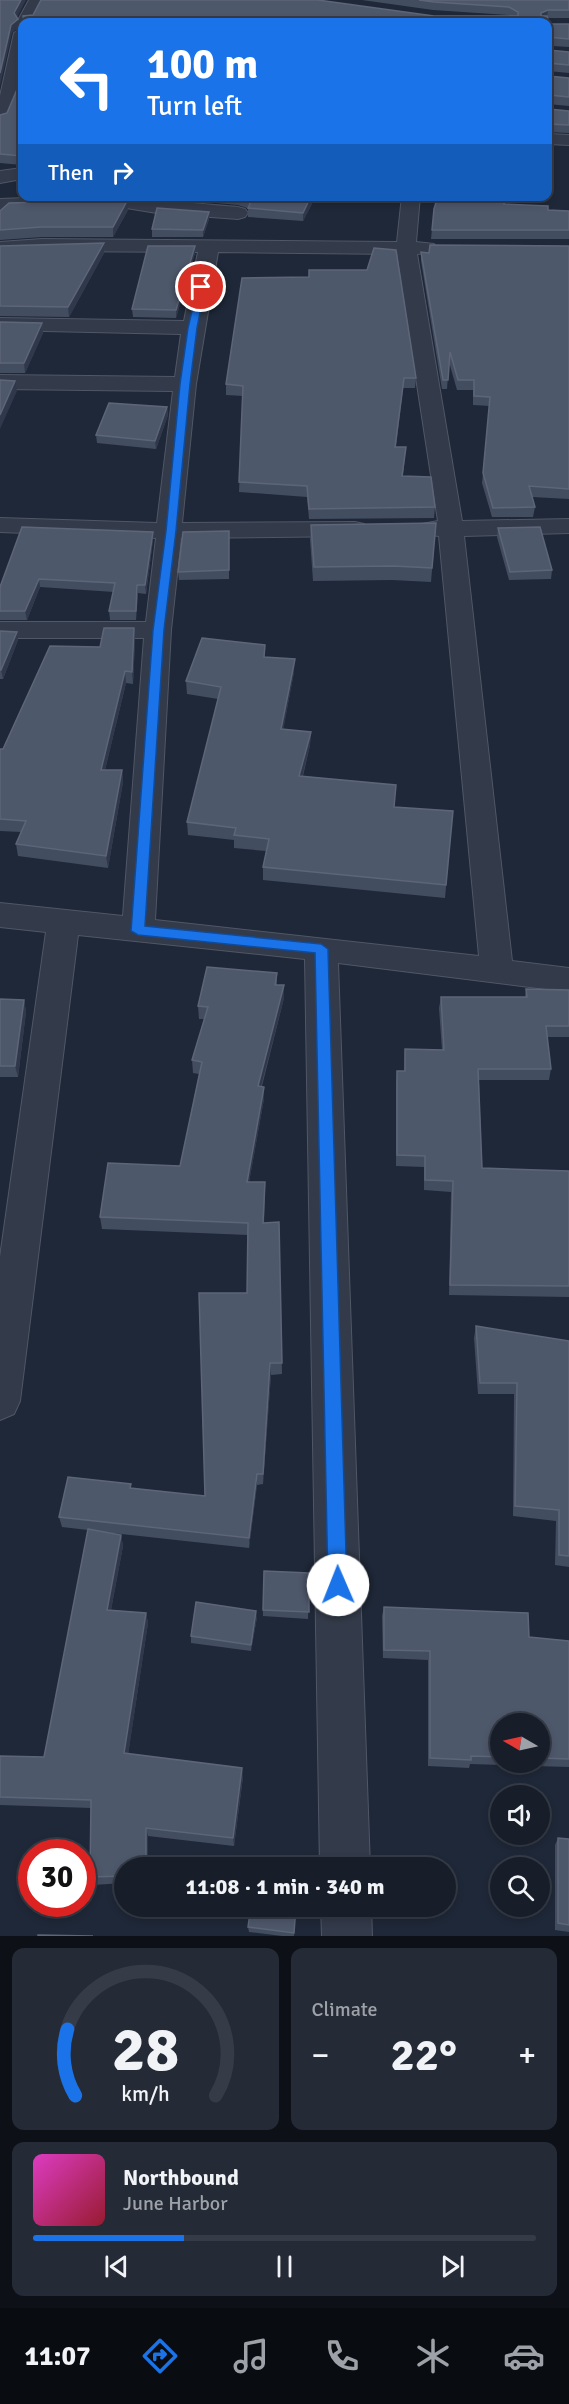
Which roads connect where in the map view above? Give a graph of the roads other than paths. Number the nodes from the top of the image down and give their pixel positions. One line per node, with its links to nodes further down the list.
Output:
1 (37, 0): 2 (street)
2 (25, 18)
3 (18, 42): 4 (street)
4 (10, 108)
5 (552, 139): 6 (street)
6 (569, 141)
7 (18, 175): 8 (street)
8 (0, 177)
9 (82, 201): 11 (street); 12 (street)
10 (411, 201): 17 (street)
11 (0, 205)
12 (242, 205): 15 (street)
13 (57, 228): 14 (street)
14 (42, 245): 15 (street); 16 (street)
15 (220, 247): 17 (street); 20 (street)
16 (0, 248)
17 (406, 248): 18 (street); 25 (street)
18 (441, 248)
19 (0, 324): 20 (street)
20 (192, 328): 22 (street)
21 (0, 382): 22 (street)
22 (185, 384): 26 (street)
23 (0, 525): 26 (street)
24 (569, 526): 25 (street)
25 (451, 528): 26 (street); 33 (street)
26 (171, 531): 28 (street)
27 (0, 630): 28 (street)
28 (158, 630): 31 (street)
29 (0, 915): 30 (street)
30 (64, 921): 31 (street); 35 (street)
31 (138, 931): 32 (street)
32 (321, 949): 33 (street); 36 (street)
33 (497, 971): 34 (street)
34 (569, 980)
35 (0, 1401)
36 (345, 1857)
37 (346, 1917): 38 (street)
38 (347, 1936)

